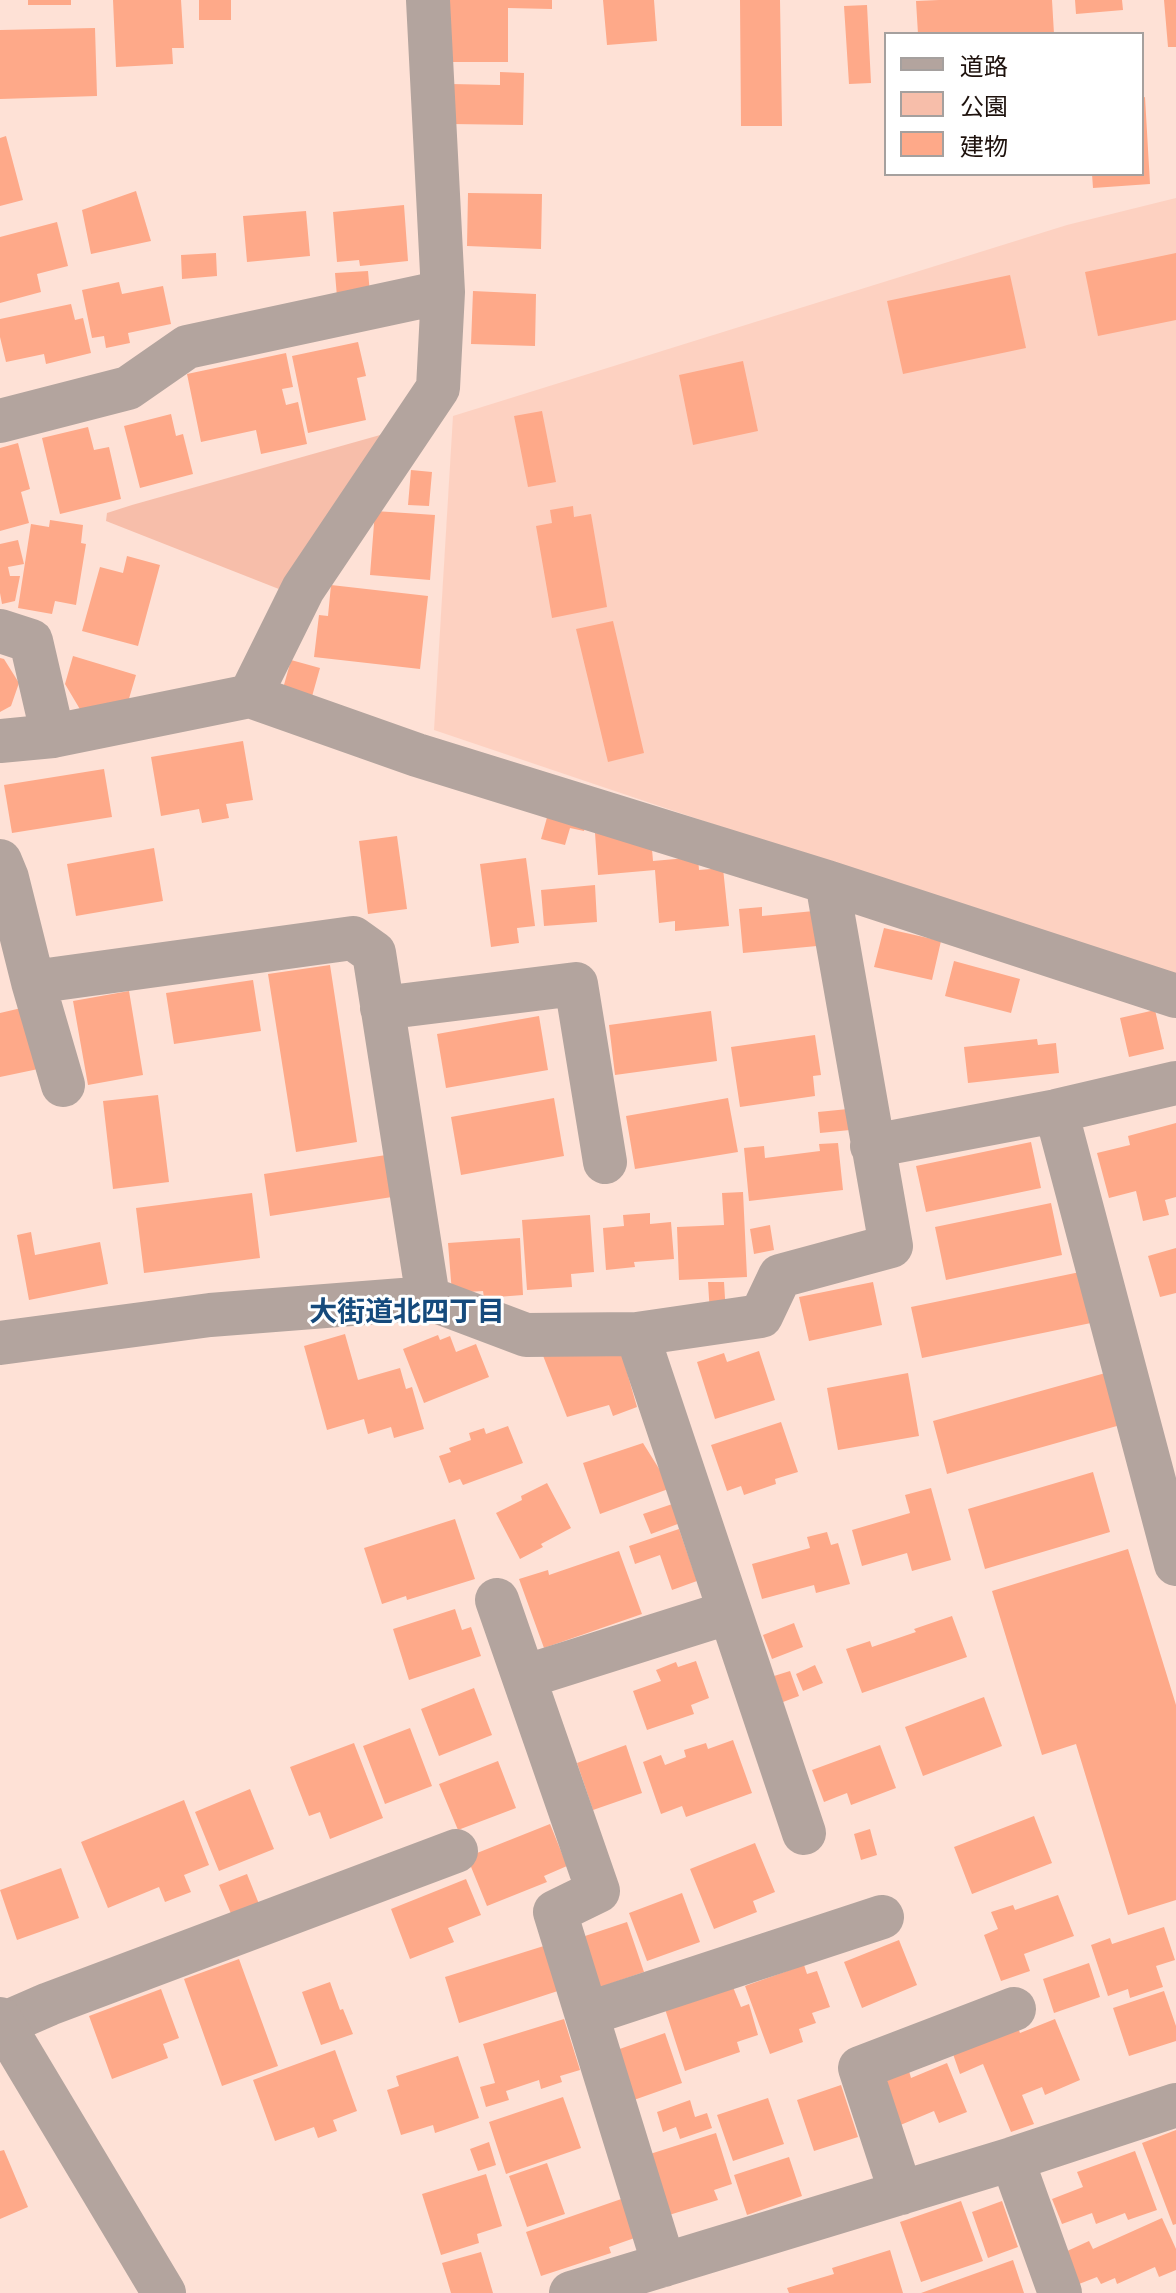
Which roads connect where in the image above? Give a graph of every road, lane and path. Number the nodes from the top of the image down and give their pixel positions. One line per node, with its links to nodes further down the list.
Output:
1 (428, 0): 2 (street)
2 (443, 292): 3 (street); 5 (street)
3 (3, 409)
4 (0, 631): 6 (street)
5 (250, 696): 6 (street); 9 (street)
6 (53, 736): 7 (street)
7 (0, 741)
8 (0, 861): 10 (street)
9 (827, 882): 11 (street); 16 (street)
10 (33, 982): 12 (street); 14 (street)
11 (1176, 996)
12 (382, 1008): 17 (street); 18 (street)
13 (1176, 1083): 15 (street)
14 (63, 1085)
15 (1056, 1111): 16 (street); 21 (street)
16 (872, 1146): 19 (street)
17 (605, 1162)
18 (428, 1298): 19 (street); 20 (street)
19 (637, 1334): 23 (street)
20 (0, 1343)
21 (1176, 1564)
22 (497, 1600): 24 (street)
23 (730, 1612): 24 (street); 25 (street)
24 (524, 1677): 29 (street)
25 (804, 1833)
26 (456, 1851): 30 (street)
27 (882, 1917): 29 (street)
28 (1014, 2009): 33 (street)
29 (587, 2014): 34 (street)
30 (2, 2021): 35 (street)
31 (1176, 2105): 32 (street)
32 (1012, 2159): 33 (street); 37 (street)
33 (901, 2193): 34 (street)
34 (664, 2265): 36 (street)
35 (151, 2288)
36 (571, 2293)
37 (1060, 2293)

